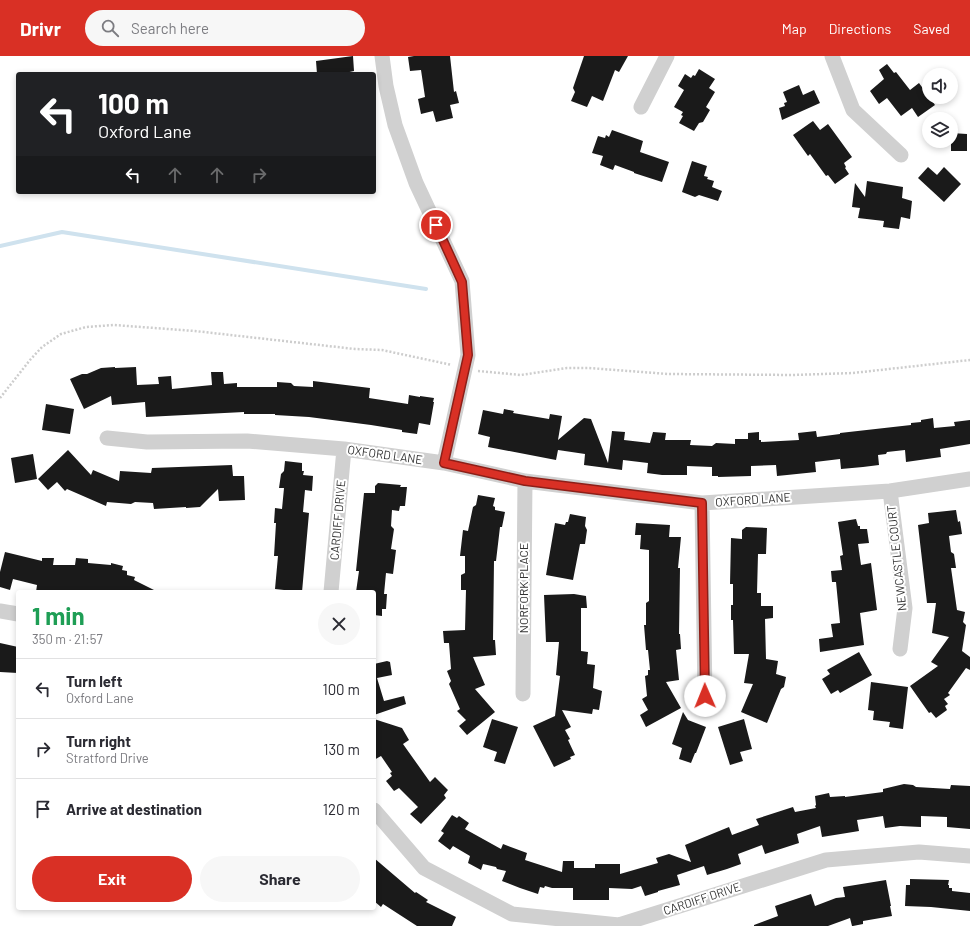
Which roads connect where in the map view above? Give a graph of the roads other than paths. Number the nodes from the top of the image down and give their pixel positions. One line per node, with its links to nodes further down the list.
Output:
1 (382, 56): 8 (street)
2 (667, 56): 4 (street)
3 (832, 56): 5 (street)
4 (641, 107)
5 (901, 155)
6 (107, 438): 7 (street, OXFORD LANE)
7 (344, 449): 8 (street, OXFORD LANE); 13 (street, CARDIFF DRIVE)
8 (444, 463): 10 (street, OXFORD LANE)
9 (970, 479): 11 (street, OXFORD LANE)
10 (525, 481): 12 (street, OXFORD LANE); 17 (street, NORFORK PLACE)
11 (890, 491): 12 (street, OXFORD LANE); 16 (street, NEWCASTLE COURT)
12 (702, 503): 18 (street)
13 (331, 590)
14 (0, 611): 15 (street)
15 (16, 614)
16 (900, 649)
17 (523, 694)
18 (705, 696)
19 (376, 812): 20 (street, CARDIFF DRIVE)
20 (970, 856)

